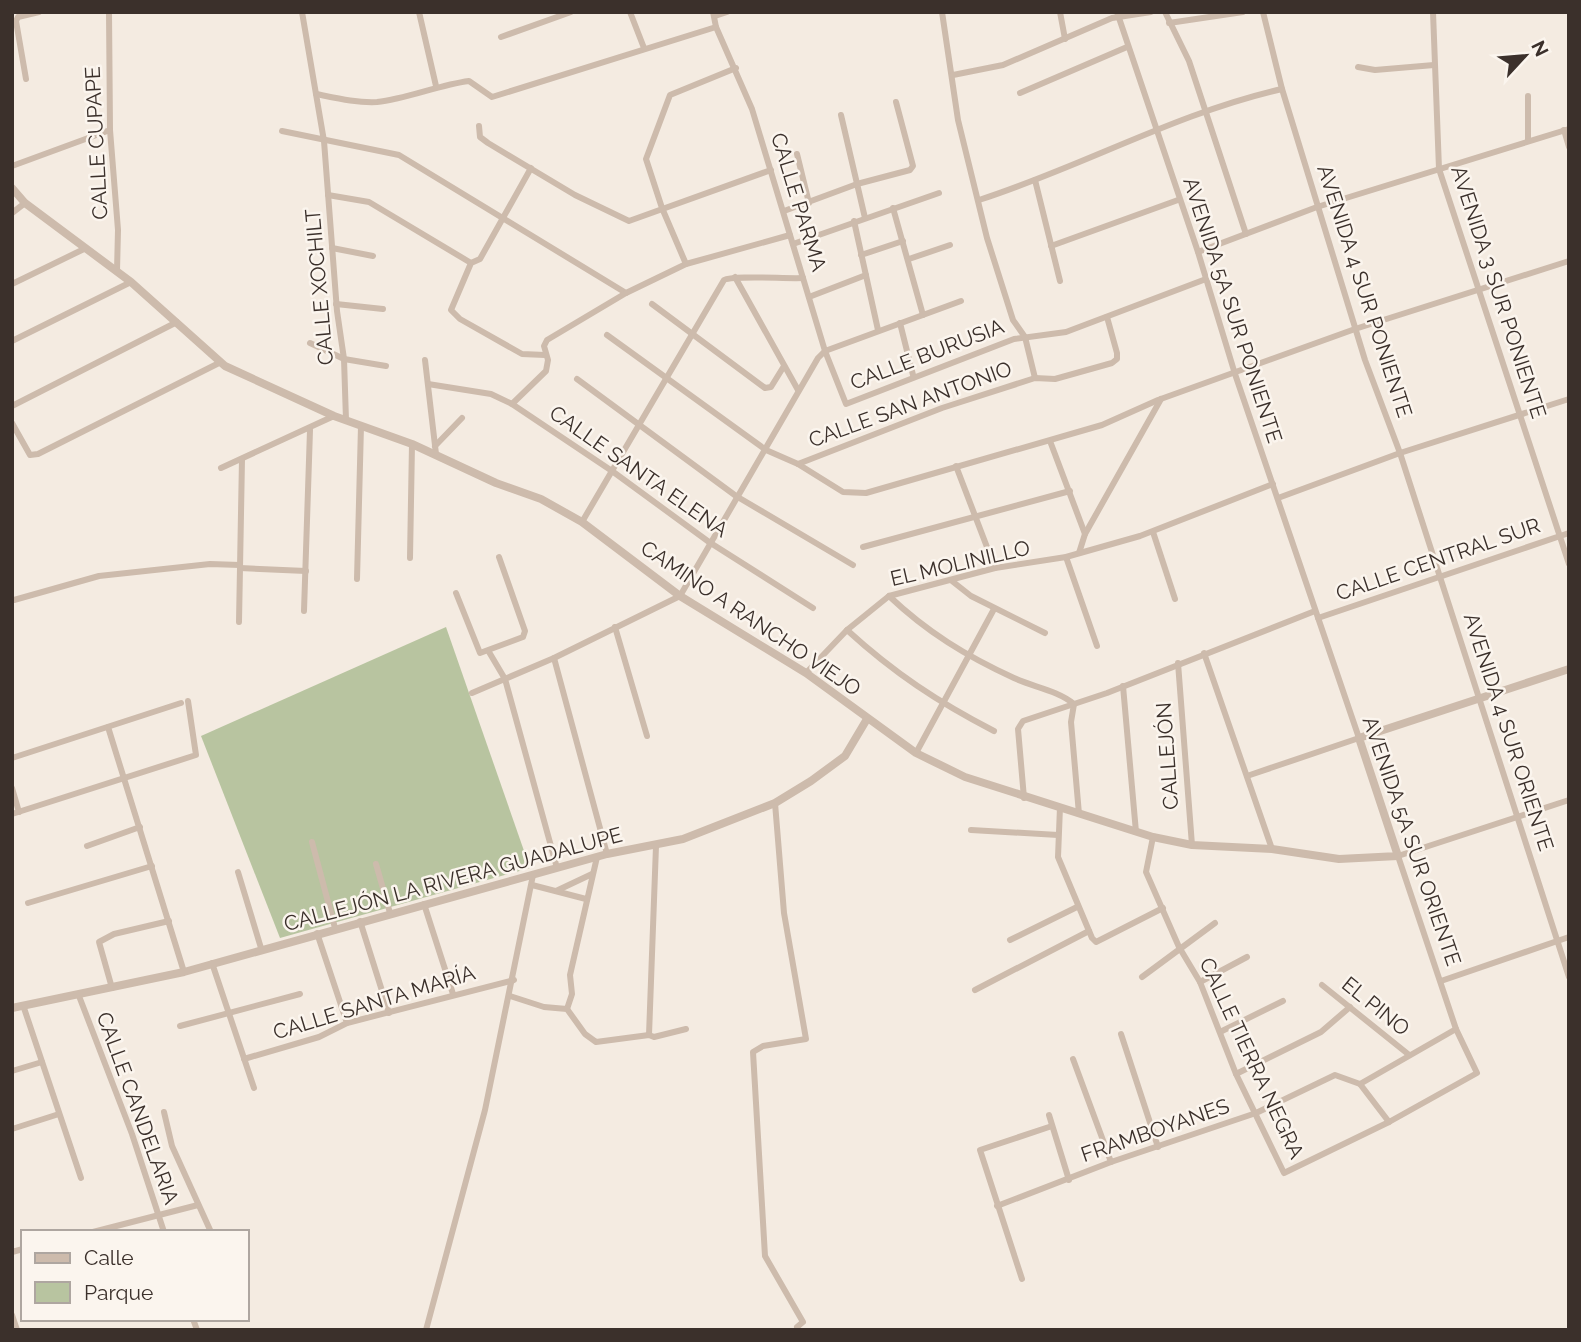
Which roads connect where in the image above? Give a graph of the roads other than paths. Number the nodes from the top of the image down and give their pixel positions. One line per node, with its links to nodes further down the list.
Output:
1 (39, 12): 28 (street)
2 (110, 12): 38 (street, CALLE CUPAPE)
3 (302, 12): 32 (street, CALLE XOCHILT)
4 (419, 12): 29 (street)
5 (571, 12): 20 (street)
6 (630, 12): 23 (street)
7 (727, 12): 15 (street)
8 (942, 12): 27 (street)
9 (1060, 12): 21 (street)
10 (1151, 12): 16 (street)
11 (1165, 12): 18 (street)
12 (1243, 12): 17 (street)
13 (1263, 12): 30 (street, AVENIDA 4 SUR PONIENTE)
14 (1433, 12): 24 (street, AVENIDA 3 SUR PONIENTE)
15 (714, 14): 19 (street, CALLE PARMA)
16 (1118, 15): 21 (street); 22 (street, AVENIDA 5A SUR PONIENTE)
17 (1209, 15): 18 (street)
18 (1169, 23): 35 (street)
19 (716, 27): 23 (street); 26 (street, CALLE PARMA)
20 (501, 37)
21 (1065, 39): 27 (street)
22 (1126, 47): 31 (street); 39 (street, AVENIDA 5A SUR PONIENTE)
23 (644, 48): 29 (street)
24 (1434, 65): 25 (street); 48 (street, AVENIDA 3 SUR PONIENTE)
25 (1358, 67)
26 (736, 68): 49 (street, CALLE PARMA); 59 (street)
27 (953, 75): 55 (street)
28 (26, 79)
29 (436, 86): 32 (street)
30 (1282, 89): 35 (street); 61 (street, AVENIDA 4 SUR PONIENTE)
31 (1020, 93)
32 (316, 94): 43 (street, CALLE XOCHILT)
33 (1528, 96): 42 (street)
34 (896, 102): 51 (street)
35 (1205, 110): 39 (street); 68 (street)
36 (841, 115): 51 (street)
37 (479, 126): 47 (street)
38 (110, 130): 46 (street); 82 (street, CALLE CUPAPE)
39 (1156, 130): 50 (street); 56 (street, AVENIDA 5A SUR PONIENTE)
40 (1566, 130): 42 (street); 44 (street)
41 (282, 131): 43 (street)
42 (1528, 140): 48 (street)
43 (324, 141): 54 (street, CALLE XOCHILT); 64 (street)
44 (1569, 147)
45 (797, 154): 58 (street)
46 (12, 166)
47 (531, 168): 59 (street); 64 (street)
48 (1440, 169): 61 (street); 90 (street, AVENIDA 3 SUR PONIENTE)
49 (771, 170): 59 (street); 62 (street, CALLE PARMA)
50 (1035, 180): 55 (street); 72 (street)
51 (857, 184): 58 (street); 65 (street)
52 (12, 188): 57 (street, CAMINO A RANCHO VIEJO)
53 (939, 193): 60 (street)
54 (328, 195): 73 (street, CALLE XOCHILT); 80 (street)
55 (979, 200): 105 (street)
56 (1178, 200): 72 (street); 75 (street, AVENIDA 5A SUR PONIENTE)
57 (24, 202): 63 (street); 74 (street, CAMINO A RANCHO VIEJO)
58 (809, 203): 62 (street)
59 (662, 208): 81 (street)
60 (893, 208): 65 (street); 69 (street)
61 (1317, 208): 68 (street); 101 (street, AVENIDA 4 SUR PONIENTE)
62 (784, 211): 67 (street, CALLE PARMA)
63 (12, 213)
64 (502, 216): 80 (street); 91 (street)
65 (864, 218): 66 (street)
66 (854, 221): 70 (street); 76 (street)
67 (790, 234): 70 (street, CALLE PARMA); 81 (street)
68 (1246, 234): 75 (street)
69 (903, 241): 76 (street); 78 (street)
70 (793, 244): 85 (street, CALLE PARMA)
71 (950, 245): 78 (street)
72 (1051, 246): 87 (street)
73 (332, 248): 77 (street); 94 (street, CALLE XOCHILT)
74 (84, 249): 82 (street, CAMINO A RANCHO VIEJO); 89 (street)
75 (1198, 252): 86 (street, AVENIDA 5A SUR PONIENTE)
76 (861, 255): 83 (street)
77 (373, 256)
78 (908, 260): 97 (street)
79 (1569, 261): 90 (street)
80 (471, 263): 109 (street)
81 (686, 264): 91 (street)
82 (117, 271): 88 (street, CAMINO A RANCHO VIEJO)
83 (866, 275): 92 (street); 102 (street)
84 (735, 277): 85 (street); 103 (street); 114 (street)
85 (803, 278): 92 (street, CALLE PARMA)
86 (1206, 279): 98 (street, CALLE BURUSIA); 115 (street, AVENIDA 5A SUR PONIENTE)
87 (1060, 281)
88 (131, 282): 99 (street, CAMINO A RANCHO VIEJO); 106 (street)
89 (12, 284)
90 (1479, 288): 101 (street); 127 (street, AVENIDA 3 SUR PONIENTE)
91 (626, 292): 109 (street, CALLE SANTA ELENA)
92 (809, 297): 108 (street, CALLE PARMA)
93 (961, 301): 97 (street)
94 (336, 304): 96 (street); 110 (street, CALLE XOCHILT)
95 (652, 304): 103 (street)
96 (383, 309)
97 (923, 315): 100 (street)
98 (1107, 317): 105 (street, CALLE BURUSIA); 118 (street, CALLE SAN ANTONIO)
99 (177, 322): 112 (street, CAMINO A RANCHO VIEJO); 126 (street)
100 (900, 323): 102 (street); 117 (street)
101 (1355, 329): 115 (street); 139 (street, AVENIDA 4 SUR PONIENTE)
102 (878, 330): 108 (street)
103 (691, 333): 114 (street); 116 (street)
104 (607, 335): 116 (street)
105 (1023, 338): 117 (street, CALLE BURUSIA); 118 (street)
106 (12, 341)
107 (310, 343): 110 (street)
108 (825, 351): 121 (street); 125 (street, CALLE PARMA)
109 (545, 355): 124 (street, CALLE SANTA ELENA)
110 (344, 359): 113 (street); 130 (street, CALLE XOCHILT)
111 (425, 360): 120 (street)
112 (221, 362): 128 (street, CAMINO A RANCHO VIEJO); 131 (street)
113 (386, 366)
114 (784, 366): 121 (street)
115 (1235, 374): 122 (street); 145 (street, AVENIDA 5A SUR PONIENTE)
116 (666, 376): 132 (street); 138 (street)
117 (913, 376): 125 (street, CALLE BURUSIA)
118 (1035, 378): 141 (street, CALLE SAN ANTONIO)
119 (577, 379): 132 (street)
120 (428, 384): 124 (street); 137 (street)
121 (798, 390): 138 (street)
122 (1161, 399): 135 (street); 153 (street)
123 (1569, 399): 127 (street)
124 (513, 404): 144 (street, CALLE SANTA ELENA)
125 (845, 404)
126 (12, 405)
127 (1520, 415): 139 (street); 154 (street, AVENIDA 3 SUR PONIENTE)
128 (334, 416): 130 (street, CAMINO A RANCHO VIEJO); 134 (street)
129 (462, 418): 137 (street)
130 (346, 420): 133 (street, CAMINO A RANCHO VIEJO)
131 (12, 423)
132 (638, 425): 144 (street); 147 (street)
133 (362, 426): 136 (street, CAMINO A RANCHO VIEJO); 167 (street)
134 (310, 430): 140 (street); 165 (street)
135 (1050, 441): 142 (street); 146 (street)
136 (412, 444): 137 (street, CAMINO A RANCHO VIEJO); 160 (street)
137 (436, 450): 150 (street, CAMINO A RANCHO VIEJO)
138 (766, 450): 141 (street); 147 (street)
139 (1400, 453): 148 (street); 166 (street, AVENIDA 4 SUR PONIENTE)
140 (242, 459): 143 (street); 163 (street)
141 (797, 464): 142 (street)
142 (956, 466): 149 (street)
143 (221, 468)
144 (611, 471): 150 (street); 155 (street, CALLE SANTA ELENA)
145 (1273, 484): 148 (street, AVENIDA 5A SUR PONIENTE); 151 (street, EL MOLINILLO)
146 (1070, 491): 149 (street); 153 (street)
147 (736, 496): 155 (street); 162 (street)
148 (1278, 498): 177 (street, AVENIDA 5A SUR PONIENTE)
149 (975, 516): 156 (street); 164 (street)
150 (582, 522): 170 (street, CAMINO A RANCHO VIEJO)
151 (1153, 531): 157 (street, EL MOLINILLO); 172 (street)
152 (1569, 533): 154 (street, CALLE CENTRAL SUR)
153 (1086, 534): 157 (street)
154 (1560, 536): 161 (street, AVENIDA 3 SUR PONIENTE); 166 (street, CALLE CENTRAL SUR)
155 (709, 542): 170 (street); 174 (street, CALLE SANTA ELENA)
156 (863, 547)
157 (1079, 554): 159 (street, EL MOLINILLO)
158 (499, 557): 183 (street)
159 (1066, 557): 164 (street, EL MOLINILLO); 182 (street)
160 (410, 558)
161 (1569, 564)
162 (853, 565)
163 (240, 567): 165 (street); 173 (street); 178 (street)
164 (995, 568): 168 (street, EL MOLINILLO)
165 (306, 571): 176 (street)
166 (1441, 578): 177 (street, CALLE CENTRAL SUR); 193 (street, AVENIDA 4 SUR ORIENTE)
167 (357, 579)
168 (952, 581): 171 (street, EL MOLINILLO); 175 (street)
169 (456, 593): 183 (street)
170 (680, 596): 179 (street); 189 (street, CAMINO A RANCHO VIEJO)
171 (889, 596): 180 (street, EL MOLINILLO); 185 (street)
172 (1175, 599)
173 (14, 600)
174 (813, 608)
175 (993, 609): 181 (street); 185 (street)
176 (304, 611)
177 (1316, 615): 184 (street, CALLE CENTRAL SUR); 201 (street, AVENIDA 5A SUR ORIENTE)
178 (239, 622)
179 (615, 627): 186 (street); 200 (street)
180 (847, 630): 189 (street, EL MOLINILLO); 195 (street)
181 (1045, 633)
182 (1097, 646)
183 (489, 652): 190 (street)
184 (1204, 653): 187 (street, CALLE CENTRAL SUR); 206 (street)
185 (969, 657): 194 (street); 195 (street)
186 (554, 658): 190 (street); 225 (street)
187 (1178, 663): 191 (street, CALLE CENTRAL SUR); 221 (street, CALLEJÓN)
188 (1569, 669): 193 (street)
189 (806, 673): 196 (street, CAMINO A RANCHO VIEJO)
190 (505, 679): 192 (street); 230 (street)
191 (1124, 686): 194 (street, CALLE CENTRAL SUR); 217 (street)
192 (472, 693)
193 (1480, 698): 201 (street); 214 (street, AVENIDA 4 SUR ORIENTE)
194 (1073, 704): 208 (street, CALLE CENTRAL SUR); 213 (street)
195 (944, 705): 198 (street); 203 (street)
196 (867, 719): 203 (street, CAMINO A RANCHO VIEJO); 210 (street, CALLEJÓN LA RIVERA GUADALUPE)
197 (108, 727): 199 (street); 202 (street); 205 (street)
198 (994, 731)
199 (88, 733): 202 (street); 204 (street)
200 (647, 736)
201 (1359, 738): 206 (street); 226 (street, AVENIDA 5A SUR ORIENTE)
202 (116, 744): 205 (street)
203 (916, 753): 208 (street, CAMINO A RANCHO VIEJO)
204 (12, 758)
205 (124, 776): 212 (street); 215 (street)
206 (1247, 776): 224 (street)
207 (12, 788): 212 (street)
208 (1024, 798): 211 (street, CAMINO A RANCHO VIEJO)
209 (1569, 800): 214 (street)
210 (775, 803): 223 (street, CALLEJÓN LA RIVERA GUADALUPE); 310 (street)
211 (1060, 807): 213 (street, CAMINO A RANCHO VIEJO); 218 (street)
212 (16, 813)
213 (1079, 814): 217 (street, CAMINO A RANCHO VIEJO)
214 (1518, 817): 226 (street); 250 (street, AVENIDA 4 SUR ORIENTE)
215 (140, 827): 222 (street); 229 (street)
216 (971, 830): 218 (street)
217 (1136, 832): 219 (street, CAMINO A RANCHO VIEJO)
218 (1058, 835): 239 (street)
219 (1153, 837): 221 (street, CAMINO A RANCHO VIEJO); 240 (street, CALLE TIERRA NEGRA)
220 (312, 842): 245 (street)
221 (1192, 845): 224 (street, CAMINO A RANCHO VIEJO)
222 (87, 846)
223 (656, 846): 225 (street, CALLEJÓN LA RIVERA GUADALUPE); 281 (street)
224 (1272, 849): 226 (street, CAMINO A RANCHO VIEJO)
225 (607, 854): 227 (street, CALLEJÓN LA RIVERA GUADALUPE)
226 (1398, 856): 259 (street, AVENIDA 5A SUR ORIENTE)
227 (597, 857): 230 (street, CALLEJÓN LA RIVERA GUADALUPE); 232 (street)
228 (376, 864): 241 (street)
229 (152, 866): 237 (street); 242 (street)
230 (557, 869): 233 (street, CALLEJÓN LA RIVERA GUADALUPE)
231 (238, 872): 252 (street)
232 (593, 874): 235 (street); 236 (street)
233 (533, 875): 234 (street); 238 (street, CALLEJÓN LA RIVERA GUADALUPE)
234 (532, 885): 235 (street); 258 (street)
235 (556, 891): 236 (street)
236 (586, 899): 272 (street)
237 (28, 902)
238 (424, 904): 241 (street, CALLEJÓN LA RIVERA GUADALUPE); 265 (street)
239 (1077, 907): 246 (street); 249 (street)
240 (1163, 908): 246 (street); 251 (street, CALLE TIERRA NEGRA)
241 (390, 913): 243 (street, CALLEJÓN LA RIVERA GUADALUPE)
242 (169, 921): 255 (street); 262 (street)
243 (360, 921): 245 (street, CALLEJÓN LA RIVERA GUADALUPE); 273 (street)
244 (1215, 923): 251 (street)
245 (335, 928): 247 (street, CALLEJÓN LA RIVERA GUADALUPE)
246 (1088, 931): 263 (street)
247 (317, 933): 252 (street, CALLEJÓN LA RIVERA GUADALUPE); 275 (street)
248 (1569, 937): 250 (street)
249 (1010, 940)
250 (1557, 941): 257 (street, AVENIDA 4 SUR ORIENTE); 259 (street)
251 (1179, 947): 256 (street); 260 (street, CALLE TIERRA NEGRA)
252 (261, 948): 254 (street, CALLEJÓN LA RIVERA GUADALUPE)
253 (1247, 957): 260 (street)
254 (212, 963): 255 (street, CALLEJÓN LA RIVERA GUADALUPE); 274 (street)
255 (184, 972): 262 (street, CALLEJÓN LA RIVERA GUADALUPE)
256 (1142, 977)
257 (1569, 977)
258 (514, 980): 265 (street, CALLE SANTA MARÍA); 267 (street)
259 (1441, 981): 278 (street, AVENIDA 5A SUR ORIENTE)
260 (1200, 982): 279 (street, CALLE TIERRA NEGRA)
261 (1322, 985): 269 (street, EL PINO)
262 (112, 988): 266 (street, CALLEJÓN LA RIVERA GUADALUPE)
263 (975, 990)
264 (300, 994): 274 (street)
265 (453, 994): 273 (street, CALLE SANTA MARÍA)
266 (79, 996): 271 (street, CALLEJÓN LA RIVERA GUADALUPE); 304 (street, CALLE CANDELARIA)
267 (510, 996): 272 (street); 312 (street)
268 (1283, 1001): 279 (street)
269 (1350, 1007): 282 (street, EL PINO); 288 (street)
270 (12, 1008): 271 (street, CALLEJÓN LA RIVERA GUADALUPE)
271 (24, 1008): 285 (street)
272 (567, 1009): 281 (street)
273 (389, 1013): 275 (street, CALLE SANTA MARÍA)
274 (229, 1015): 276 (street); 283 (street)
275 (347, 1023): 283 (street, CALLE SANTA MARÍA)
276 (180, 1026)
277 (686, 1029): 281 (street)
278 (1457, 1029): 282 (street); 287 (street, AVENIDA 5A SUR ORIENTE)
279 (1220, 1032): 288 (street, CALLE TIERRA NEGRA)
280 (1121, 1034): 298 (street)
281 (649, 1035)
282 (1408, 1054): 289 (street)
283 (244, 1059): 290 (street)
284 (1073, 1059): 299 (street)
285 (42, 1062): 286 (street); 293 (street)
286 (12, 1071)
287 (1476, 1073): 295 (street, CALLE TIERRA NEGRA)
288 (1236, 1074): 292 (street, CALLE TIERRA NEGRA)
289 (1360, 1084): 292 (street, FRAMBOYANES); 295 (street)
290 (254, 1088)
291 (164, 1112): 302 (street)
292 (1256, 1113): 295 (street, CALLE TIERRA NEGRA); 298 (street, FRAMBOYANES)
293 (60, 1114): 297 (street); 300 (street)
294 (1049, 1115): 296 (street)
295 (1389, 1122)
296 (1052, 1126): 301 (street); 303 (street)
297 (12, 1129)
298 (1158, 1147): 299 (street, FRAMBOYANES)
299 (1111, 1162): 301 (street, FRAMBOYANES)
300 (81, 1178)
301 (1069, 1180): 303 (street, FRAMBOYANES)
302 (198, 1205): 304 (street); 307 (street)
303 (998, 1206): 308 (street)
304 (159, 1216): 305 (street); 306 (street, CALLE CANDELARIA)
305 (101, 1230)
306 (163, 1230)
307 (210, 1230)
308 (1022, 1279)
309 (13, 1317): 311 (street)
310 (797, 1327)
311 (17, 1330)
312 (426, 1330)

